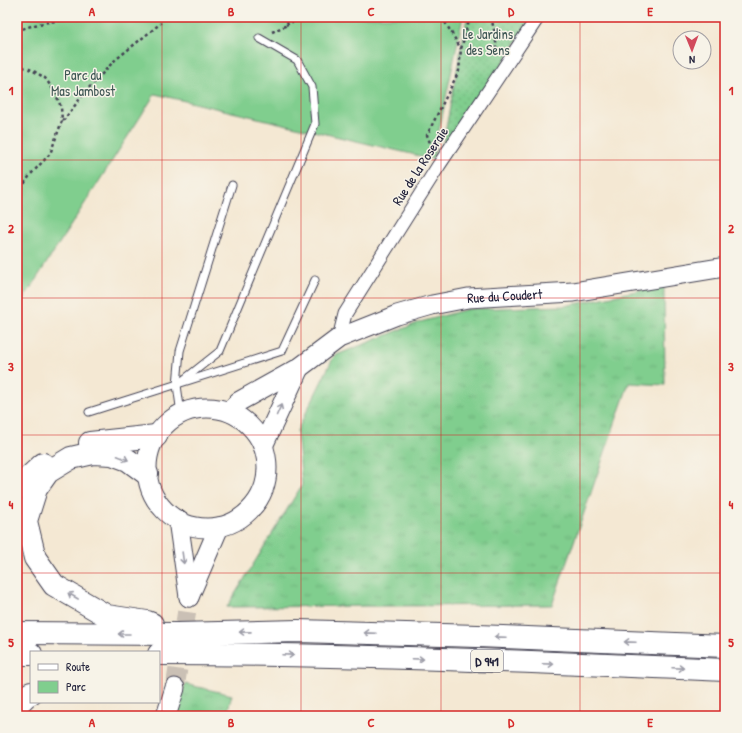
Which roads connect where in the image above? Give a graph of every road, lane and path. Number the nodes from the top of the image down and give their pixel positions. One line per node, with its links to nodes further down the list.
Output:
1 (128, 17): 10 (path)
2 (290, 17): 9 (path)
3 (302, 17): 9 (path)
4 (442, 17): 12 (path)
5 (470, 17): 12 (path)
6 (491, 17): 14 (path)
7 (538, 17): 14 (street, Rue de la Roseraie)
8 (162, 23): 15 (path)
9 (285, 26): 11 (path)
10 (17, 31)
11 (259, 38): 23 (lane)
12 (461, 49): 16 (path)
13 (17, 65): 15 (path)
14 (494, 82): 16 (street, Rue de la Roseraie)
15 (62, 121): 18 (path)
16 (440, 165): 21 (street, Rue de la Roseraie)
17 (232, 185): 23 (lane)
18 (17, 194)
19 (725, 267): 21 (street, Rue du Coudert)
20 (315, 280): 23 (lane)
21 (339, 338): 22 (street, Rue du Coudert)
22 (299, 368): 25 (street, Rue du Coudert); 28 (street, Rue du Coudert, one-way to 22)
23 (177, 385): 24 (lane); 26 (lane)
24 (89, 412)
25 (230, 412): 26 (street); 28 (street)
26 (181, 414): 27 (street)
27 (156, 436): 29 (street); 30 (highway)
28 (264, 446): 32 (street)
29 (147, 474): 31 (street); 34 (highway, one-way to 29)
30 (17, 488)
31 (178, 520): 32 (street); 32 (street, one-way to 32)
32 (219, 527)
33 (17, 633): 34 (highway, D 941, one-way to 33)
34 (177, 634): 35 (highway, D 941, one-way to 34)
35 (725, 646)
36 (17, 654): 37 (highway)
37 (30, 654)
38 (160, 654): 39 (highway, D 941)
39 (249, 654): 40 (highway); 41 (highway, D 941, one-way to 41)
40 (160, 667)
41 (725, 670)
42 (175, 688): 45 (street)
43 (30, 694): 44 (highway)
44 (17, 705)
45 (166, 716)

